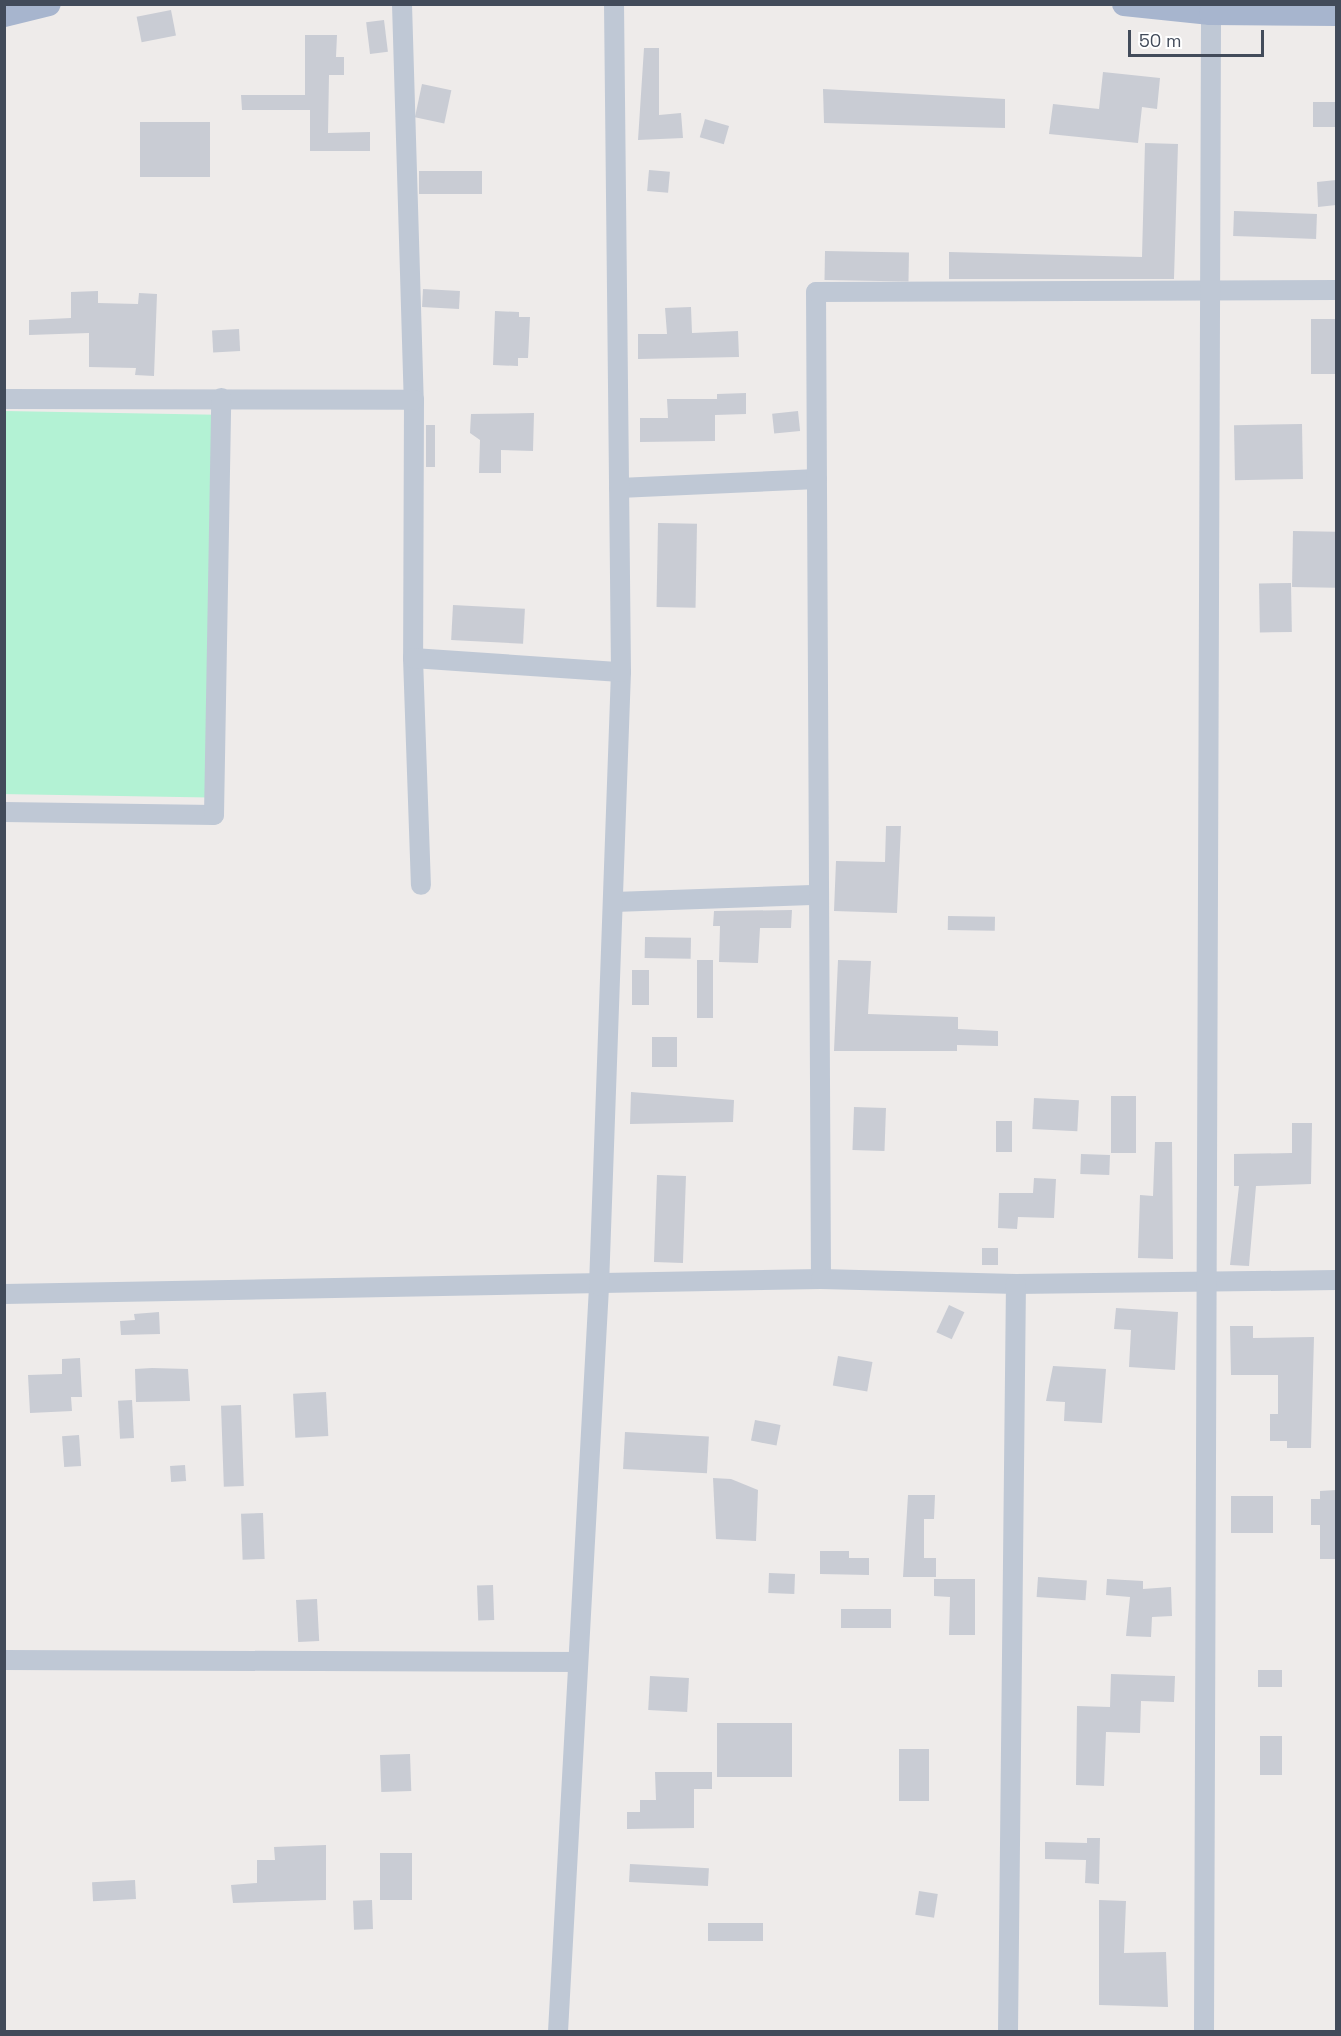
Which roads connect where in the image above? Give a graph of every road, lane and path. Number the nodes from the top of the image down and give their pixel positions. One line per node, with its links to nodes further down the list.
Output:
1 (49, 4): 6 (main road)
2 (402, 4): 12 (street)
3 (614, 4): 14 (street)
4 (1124, 4): 5 (main road)
5 (1211, 9): 7 (main road); 9 (street)
6 (12, 11)
7 (1336, 15)
8 (1336, 290): 9 (street)
9 (1212, 292): 13 (street); 23 (street)
10 (221, 398): 11 (street); 12 (street); 17 (street)
11 (4, 399)
12 (414, 400): 15 (street)
13 (817, 479): 14 (street); 19 (street)
14 (619, 488): 16 (street)
15 (413, 658): 16 (street); 18 (street)
16 (621, 672): 20 (street)
17 (4, 812)
18 (421, 885)
19 (819, 895): 20 (street); 21 (street)
20 (614, 902): 25 (street)
21 (821, 1279): 24 (street); 25 (street)
22 (1336, 1280): 23 (street)
23 (1209, 1283): 24 (street); 31 (street)
24 (1016, 1284): 30 (street)
25 (599, 1286): 26 (street); 28 (street)
26 (4, 1294)
27 (4, 1660): 28 (street)
28 (578, 1662): 29 (street)
29 (558, 2031)
30 (1008, 2031)
31 (1204, 2031)

